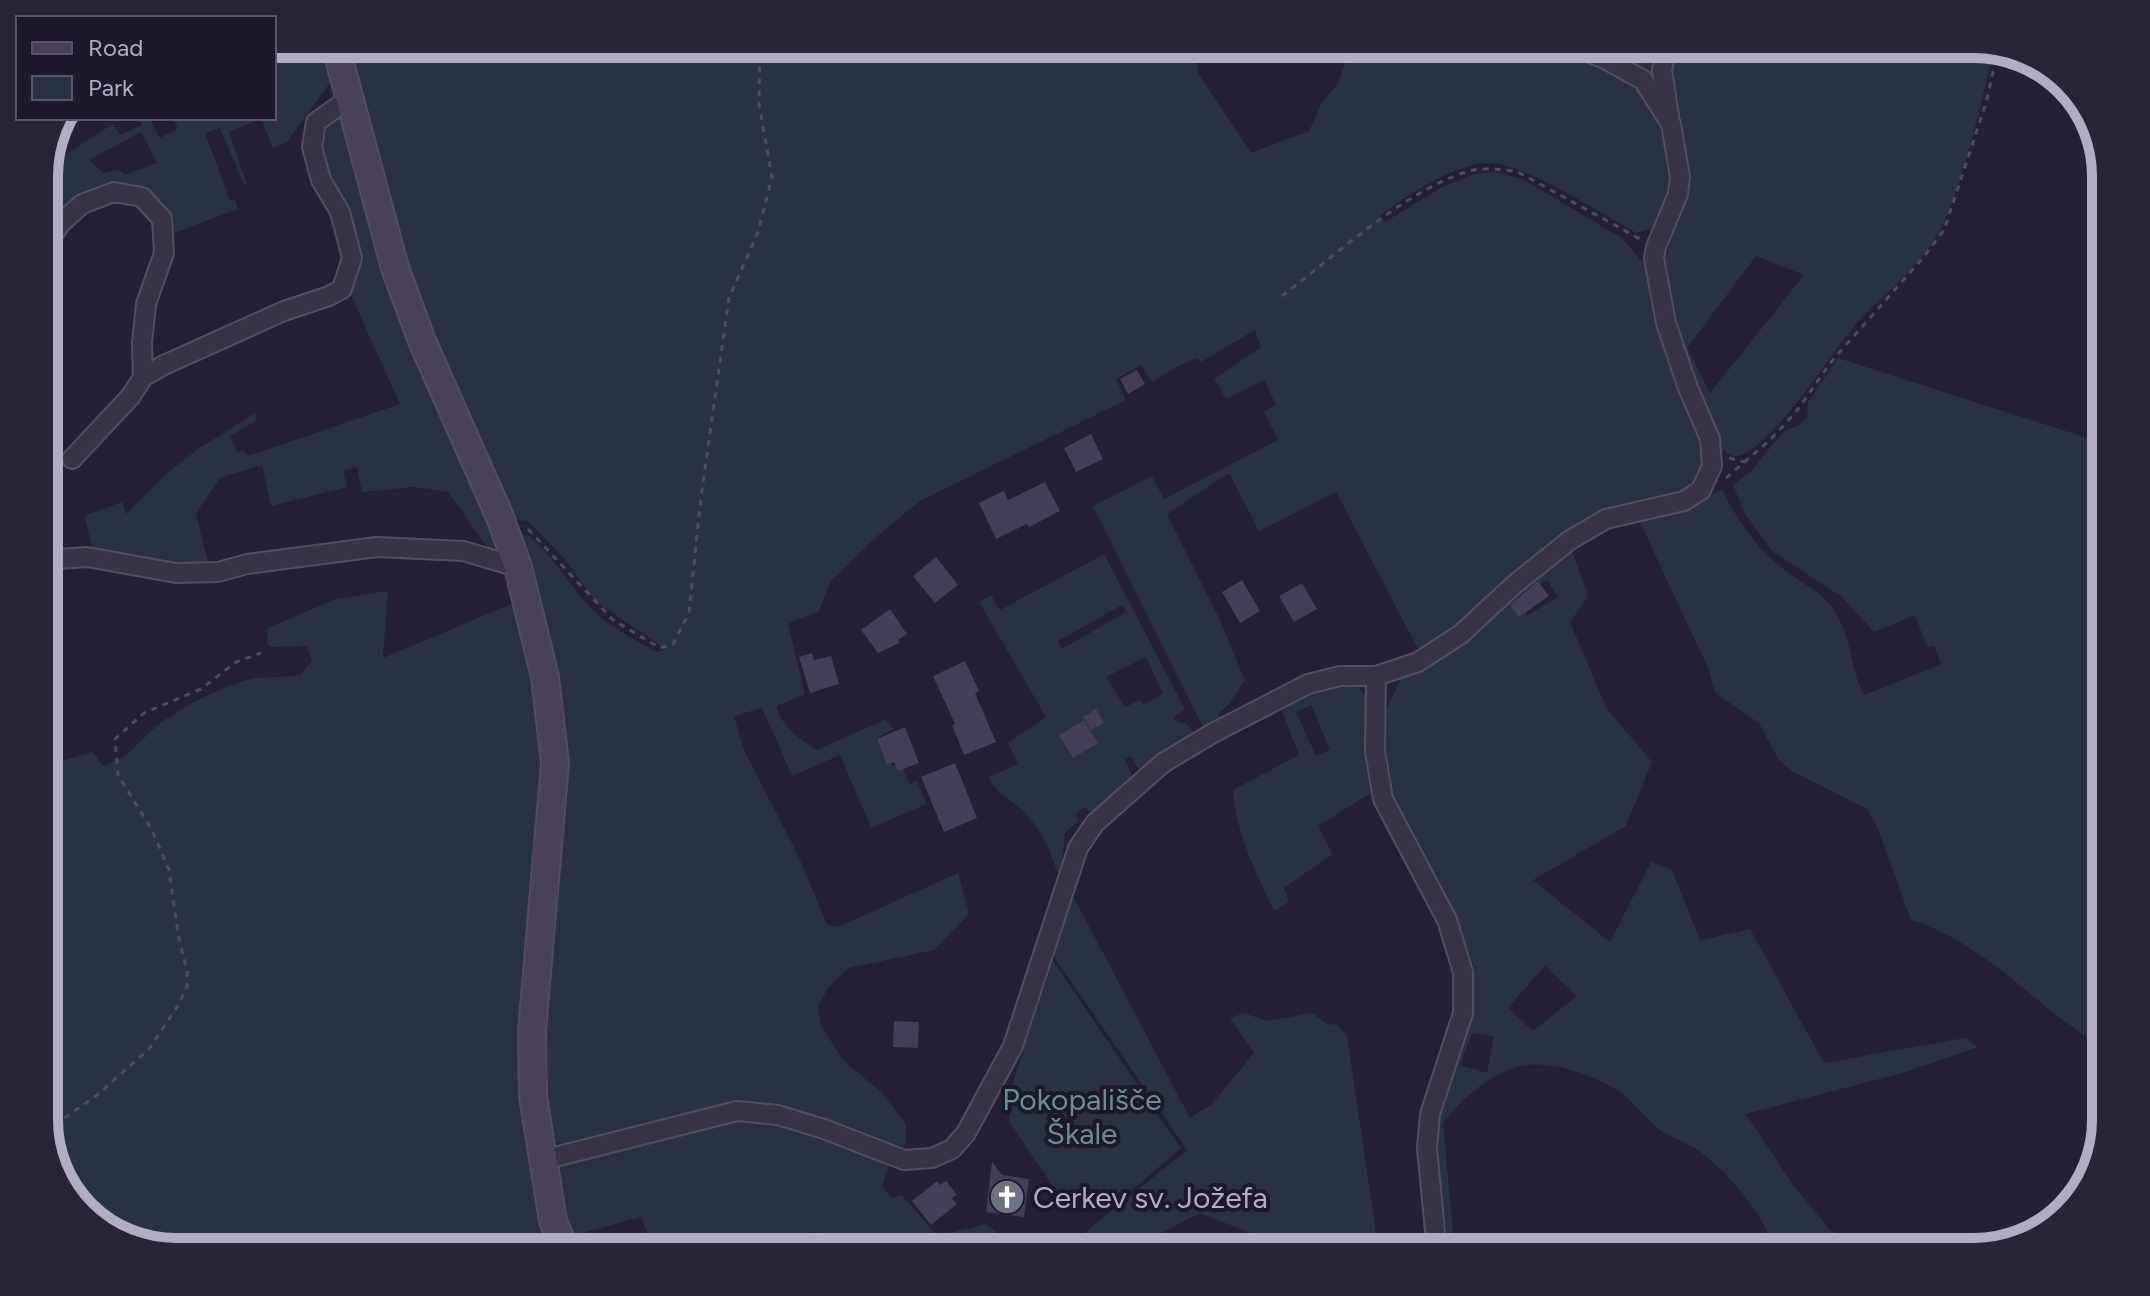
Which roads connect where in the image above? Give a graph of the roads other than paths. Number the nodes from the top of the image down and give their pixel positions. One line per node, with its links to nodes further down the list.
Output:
1 (339, 58): 4 (main road)
2 (1602, 58): 5 (street)
3 (1664, 58): 5 (street)
4 (350, 98): 7 (street); 10 (main road)
5 (1671, 124): 11 (street)
6 (58, 227): 7 (street)
7 (143, 377): 8 (street)
8 (72, 459)
9 (58, 559): 10 (street)
10 (518, 567): 12 (main road)
11 (1376, 676): 12 (street); 14 (street)
12 (543, 1160): 13 (main road)
13 (560, 1238)
14 (1436, 1238)

